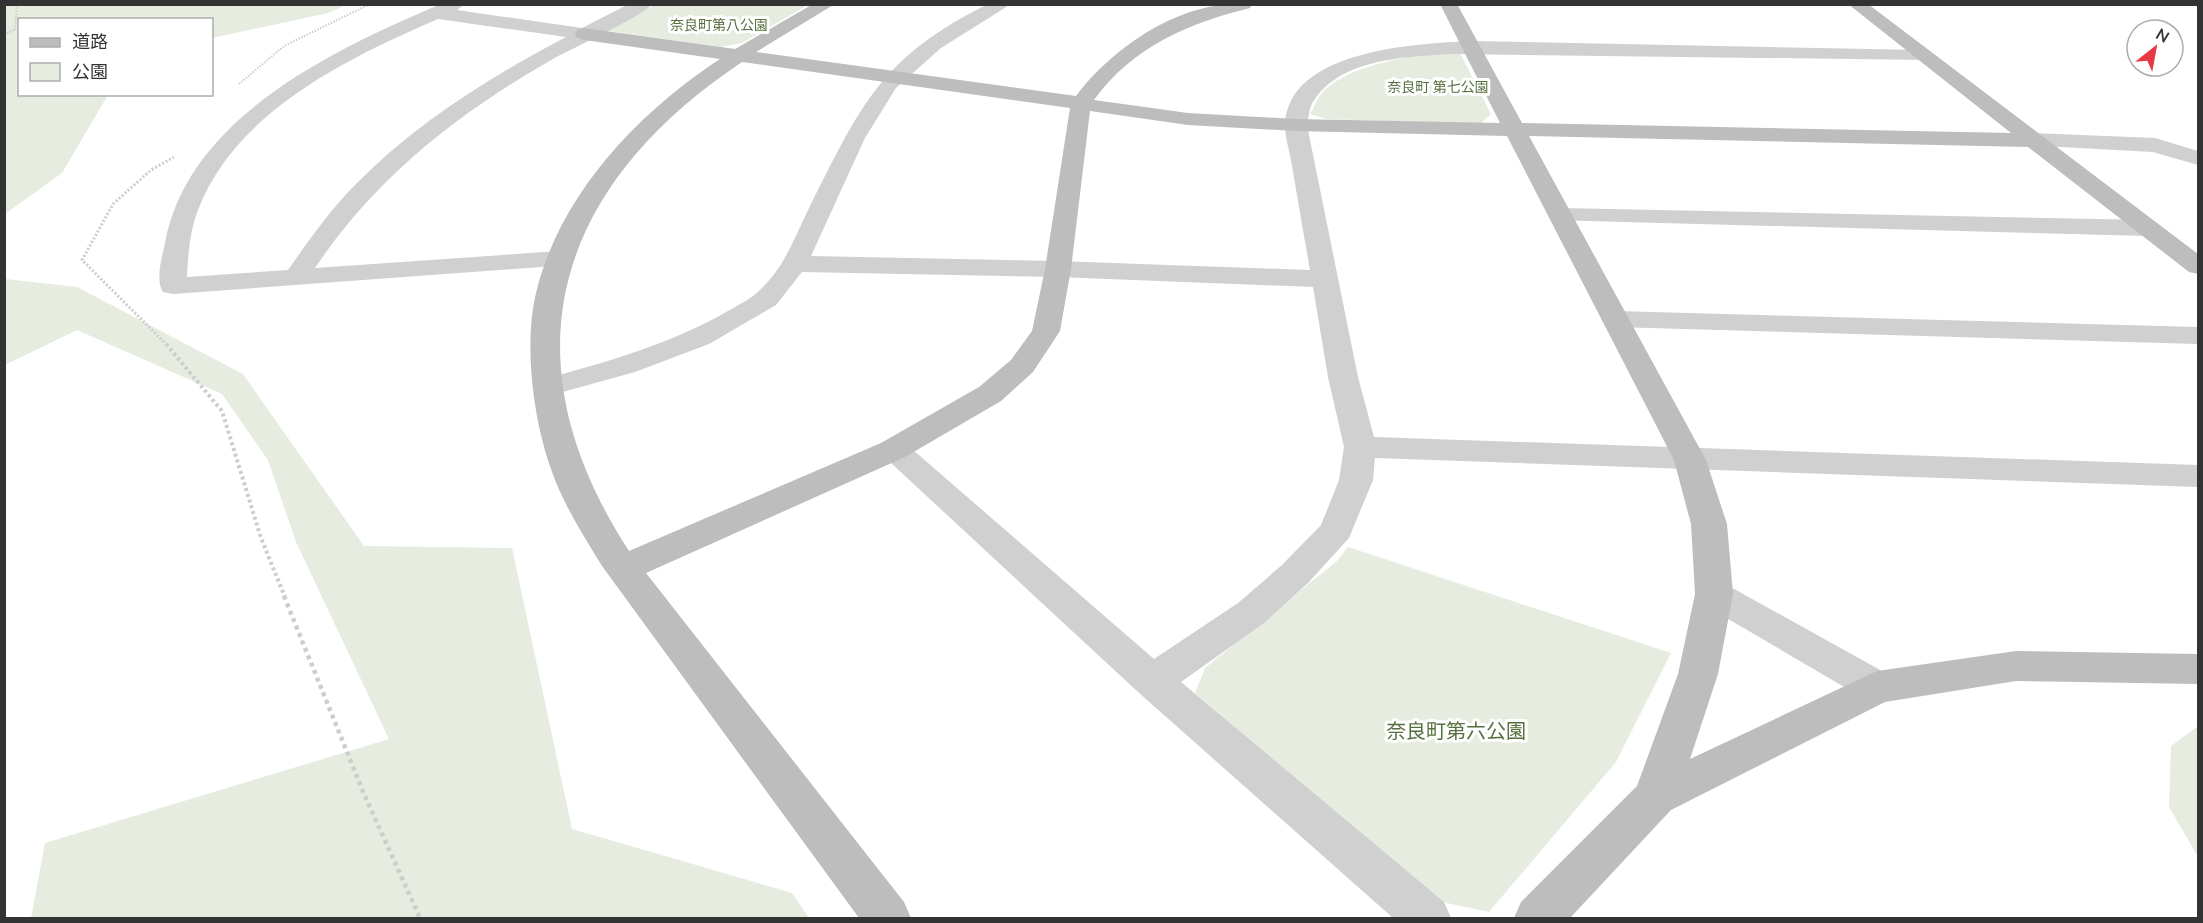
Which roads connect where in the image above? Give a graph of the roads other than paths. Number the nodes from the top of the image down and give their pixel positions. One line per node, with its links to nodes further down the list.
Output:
1 (644, 4): 8 (street)
2 (827, 4): 10 (street)
3 (1003, 4): 12 (street)
4 (1448, 4): 9 (street)
5 (1856, 4): 11 (street)
6 (1237, 5): 13 (street)
7 (447, 9): 8 (street); 24 (street)
8 (584, 33): 10 (street); 24 (street)
9 (1471, 47): 11 (street); 14 (street); 15 (street)
10 (740, 55): 12 (street); 20 (street)
11 (1922, 56): 16 (street)
12 (897, 76): 13 (street); 21 (street)
13 (1081, 103): 14 (street); 23 (street)
14 (1296, 125): 15 (street); 25 (street)
15 (1515, 130): 16 (street); 18 (street)
16 (2032, 140): 17 (street); 19 (street)
17 (2199, 158)
18 (1560, 215): 19 (street); 26 (street)
19 (2148, 228): 22 (street)
20 (559, 259): 24 (street); 28 (street)
21 (796, 264): 23 (street); 28 (street)
22 (2199, 267)
23 (1058, 269): 25 (street); 30 (street)
24 (296, 277)
25 (1326, 279): 29 (street)
26 (1615, 319): 27 (street); 31 (street)
27 (2199, 336)
28 (548, 387): 33 (street)
29 (1360, 447): 31 (street); 36 (street)
30 (892, 450): 33 (street); 36 (street)
31 (1690, 460): 32 (street); 34 (street)
32 (2199, 476)
33 (622, 569): 39 (street)
34 (1714, 594): 37 (street); 38 (street)
35 (2199, 669): 37 (street)
36 (1152, 681): 40 (street)
37 (1877, 687): 38 (street)
38 (1655, 797): 41 (street)
39 (887, 918)
40 (1427, 918)
41 (1538, 918)

